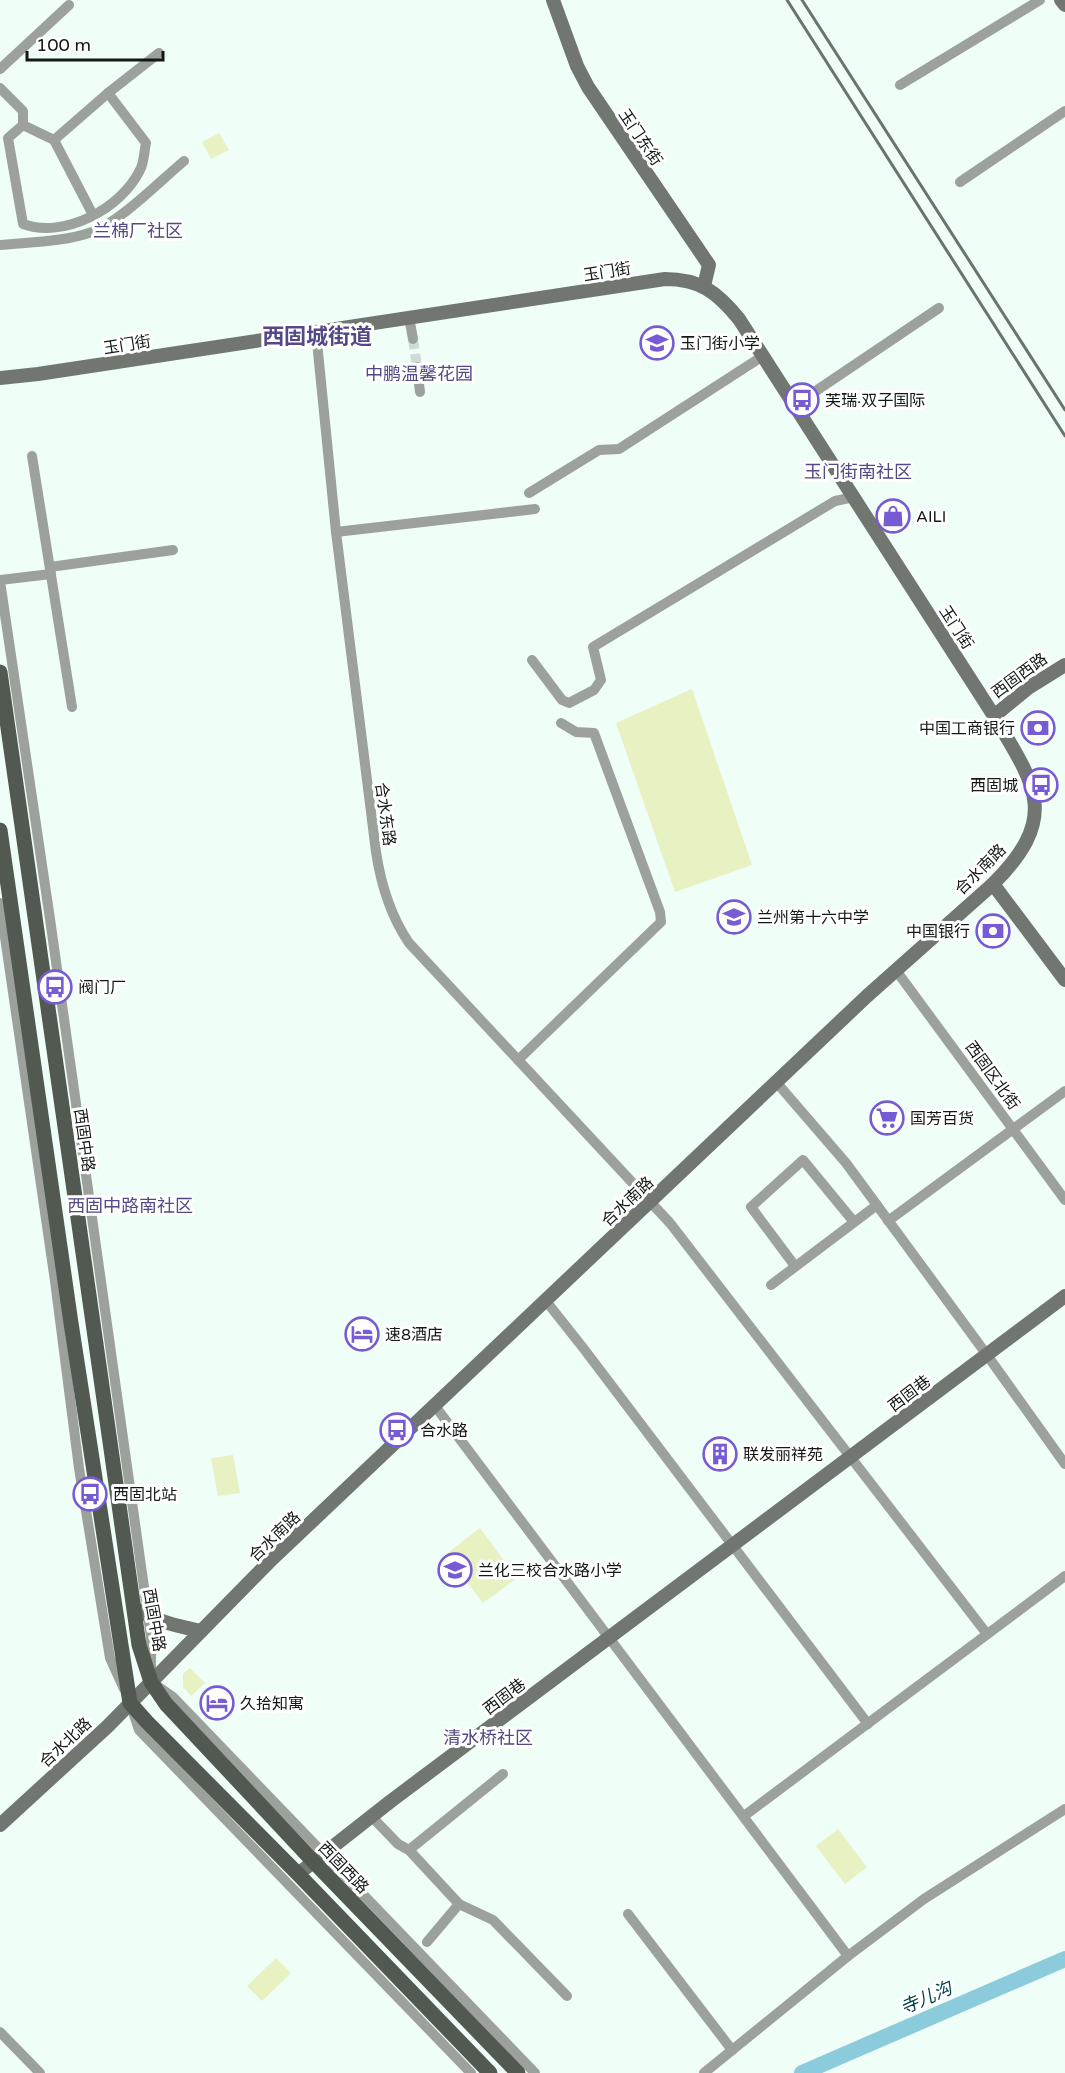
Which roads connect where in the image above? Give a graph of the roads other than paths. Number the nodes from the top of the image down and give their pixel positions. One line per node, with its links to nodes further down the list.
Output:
1 (553, 0): 18 (street, 玉门东街)
2 (1040, 0): 8 (street)
3 (1062, 0): 5 (street)
4 (69, 5): 7 (street)
5 (1065, 6)
6 (159, 53): 10 (street)
7 (0, 69)
8 (900, 85)
9 (0, 88): 12 (street)
10 (108, 93): 13 (street); 16 (street)
11 (1065, 111): 15 (street)
12 (23, 125): 13 (street); 16 (street)
13 (54, 140): 16 (street)
14 (184, 160): 17 (street)
15 (960, 182)
16 (93, 215)
17 (0, 245)
18 (704, 286): 20 (street, 玉门街); 23 (street, 玉门街)
19 (939, 308): 27 (street)
20 (410, 317): 21 (street, 玉门街); 22 (street)
21 (316, 332): 25 (street, 玉门街); 32 (street, 合水东路)
22 (413, 339)
23 (763, 356): 27 (street, 玉门街); 29 (street)
24 (417, 367): 26 (street)
25 (0, 378)
26 (420, 392)
27 (795, 405): 30 (street, 玉门街)
28 (32, 456): 34 (street)
29 (529, 493)
30 (854, 497): 36 (street); 40 (street, 玉门街)
31 (535, 509): 32 (street)
32 (336, 532): 48 (street, 合水东路)
33 (173, 550): 34 (street)
34 (50, 571): 35 (street); 39 (street)
35 (0, 581): 42 (street)
36 (532, 660)
37 (1065, 664): 40 (street, 西固西路)
38 (0, 672): 42 (main road, 西固中路)
39 (72, 706)
40 (994, 716): 44 (street, 合水南路)
41 (561, 723): 48 (street)
42 (28, 822): 43 (street); 61 (main road, 西固中路); 70 (street)
43 (0, 828): 62 (main road)
44 (993, 884): 46 (street, 合水南路); 47 (street)
45 (0, 903): 75 (street)
46 (896, 969): 49 (street, 合水南路); 51 (street, 西固区北街)
47 (1065, 980)
48 (518, 1060): 53 (street, 合水东路)
49 (777, 1083): 53 (street, 合水南路); 54 (street)
50 (1065, 1091): 51 (street)
51 (1013, 1129): 52 (street, 西固区北街); 55 (street)
52 (1065, 1200)
53 (651, 1202): 60 (street, 合水南路); 65 (street, 合水东路)
54 (877, 1205): 55 (street); 56 (street)
55 (888, 1221): 63 (street)
56 (854, 1222): 57 (street); 57 (street)
57 (795, 1266): 58 (street)
58 (771, 1285)
59 (1065, 1296): 63 (street, 西固巷)
60 (546, 1301): 64 (street, 合水南路); 67 (street)
61 (92, 1319): 62 (main road); 69 (main road, 西固中路)
62 (71, 1323): 75 (main road)
63 (987, 1355): 65 (street, 西固巷); 66 (street)
64 (435, 1406): 71 (street, 合水南路); 73 (street)
65 (851, 1457): 67 (street, 西固巷); 72 (street)
66 (1065, 1464)
67 (732, 1547): 73 (street, 西固巷); 76 (street)
68 (1065, 1576): 72 (street)
69 (134, 1608): 70 (street); 74 (main road, 西固中路)
70 (148, 1617): 71 (street); 74 (street)
71 (201, 1631): 74 (street, 合水南路)
72 (987, 1634): 76 (street)
73 (609, 1639): 79 (street, 西固巷); 80 (street)
74 (151, 1682): 75 (street, 合水北路); 83 (main road, 西固西路)
75 (130, 1703): 81 (street, 合水北路); 84 (main road); 93 (street)
76 (868, 1724): 80 (street)
77 (502, 1774): 82 (street)
78 (1065, 1809): 88 (street)
79 (371, 1816): 82 (street); 83 (street, 西固巷)
80 (744, 1816): 88 (street)
81 (0, 1825)
82 (409, 1850): 85 (street)
83 (318, 1857): 84 (street, 西固巷); 95 (main road, 西固西路); 96 (street)
84 (298, 1874): 94 (main road)
85 (459, 1904): 87 (street); 89 (street)
86 (628, 1914): 91 (street)
87 (427, 1942)
88 (848, 1956): 91 (street)
89 (567, 1996)
90 (0, 2032): 92 (street)
91 (732, 2050): 97 (street)
92 (40, 2073)
93 (471, 2073)
94 (490, 2073)
95 (518, 2073)
96 (535, 2073)
97 (704, 2073)

